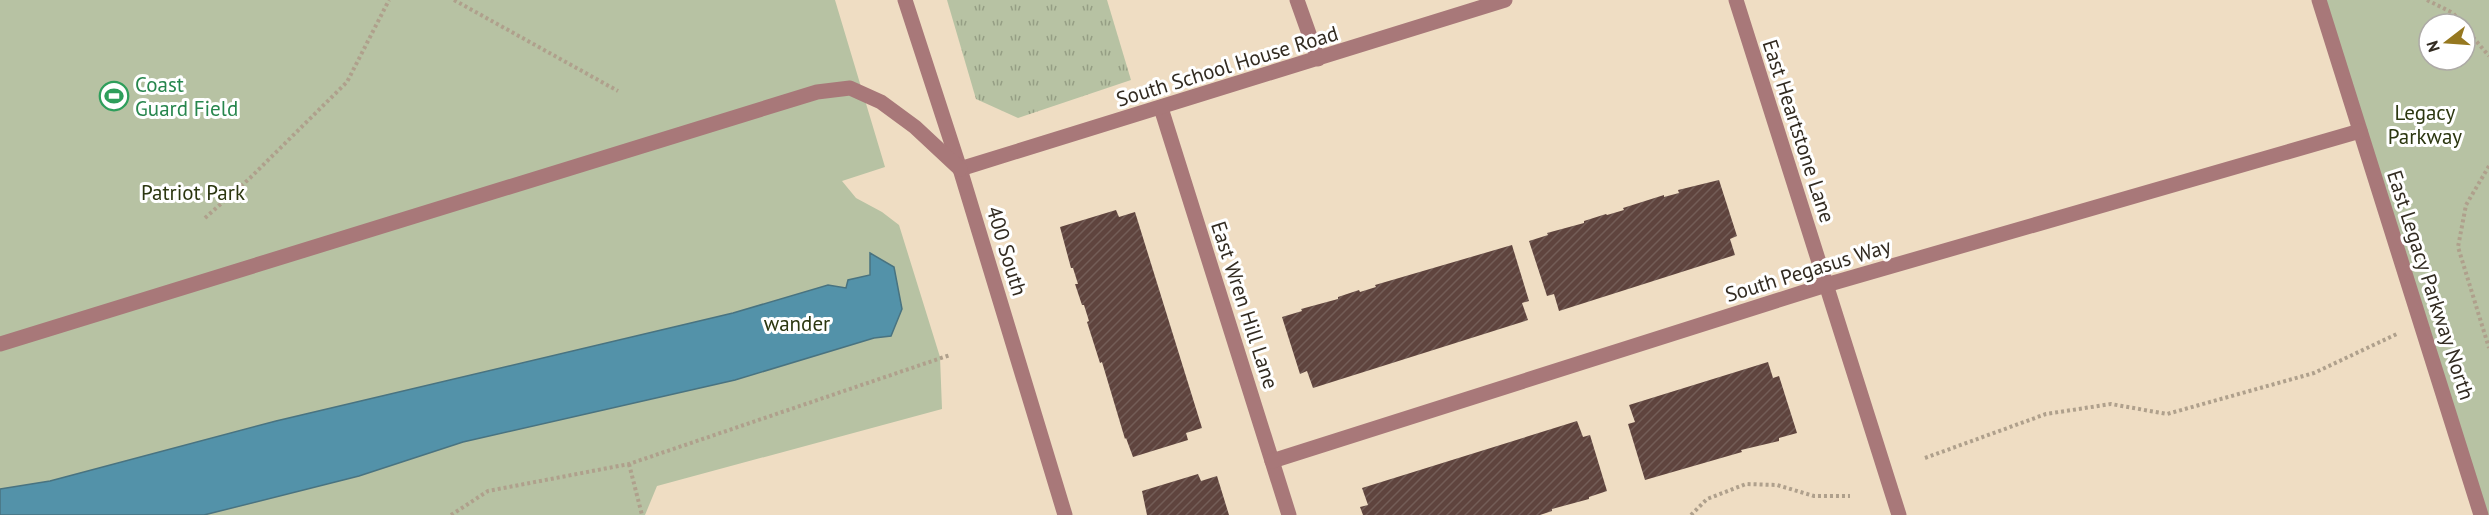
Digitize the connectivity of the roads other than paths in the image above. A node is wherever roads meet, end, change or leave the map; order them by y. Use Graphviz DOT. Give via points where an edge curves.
graph roads {
  1 [pos="905,0"];
  2 [pos="1297,0"];
  3 [pos="1505,0"];
  4 [pos="1736,0"];
  5 [pos="2319,0"];
  6 [pos="1318,59"];
  7 [pos="1161,108"];
  8 [pos="2360,131"];
  9 [pos="960,170"];
  10 [pos="1826,285"];
  11 [pos="0,344"];
  12 [pos="1272,461"];
  13 [pos="1065,515"];
  14 [pos="1289,515"];
  15 [pos="1899,515"];
  16 [pos="2481,515"];
  1 -- 9 [label="street, 400 South"];
  2 -- 6 [label="street"];
  3 -- 6 [label="street, South School House Road"];
  4 -- 10 [label="street, East Heartstone Lane"];
  5 -- 8 [label="street, East Legacy Parkway North"];
  6 -- 7 [label="street, South School House Road"];
  7 -- 9 [label="street, South School House Road"];
  7 -- 12 [label="street, East Wren Hill Lane"];
  8 -- 10 [label="street, South Pegasus Way"];
  8 -- 16 [label="street, East Legacy Parkway North"];
  9 -- 11 [label="street" via="889,108 850,88 817,92"];
  9 -- 13 [label="street, 400 South"];
  10 -- 12 [label="street, South Pegasus Way"];
  10 -- 15 [label="street, East Heartstone Lane"];
  12 -- 14 [label="street, East Wren Hill Lane"];
}
